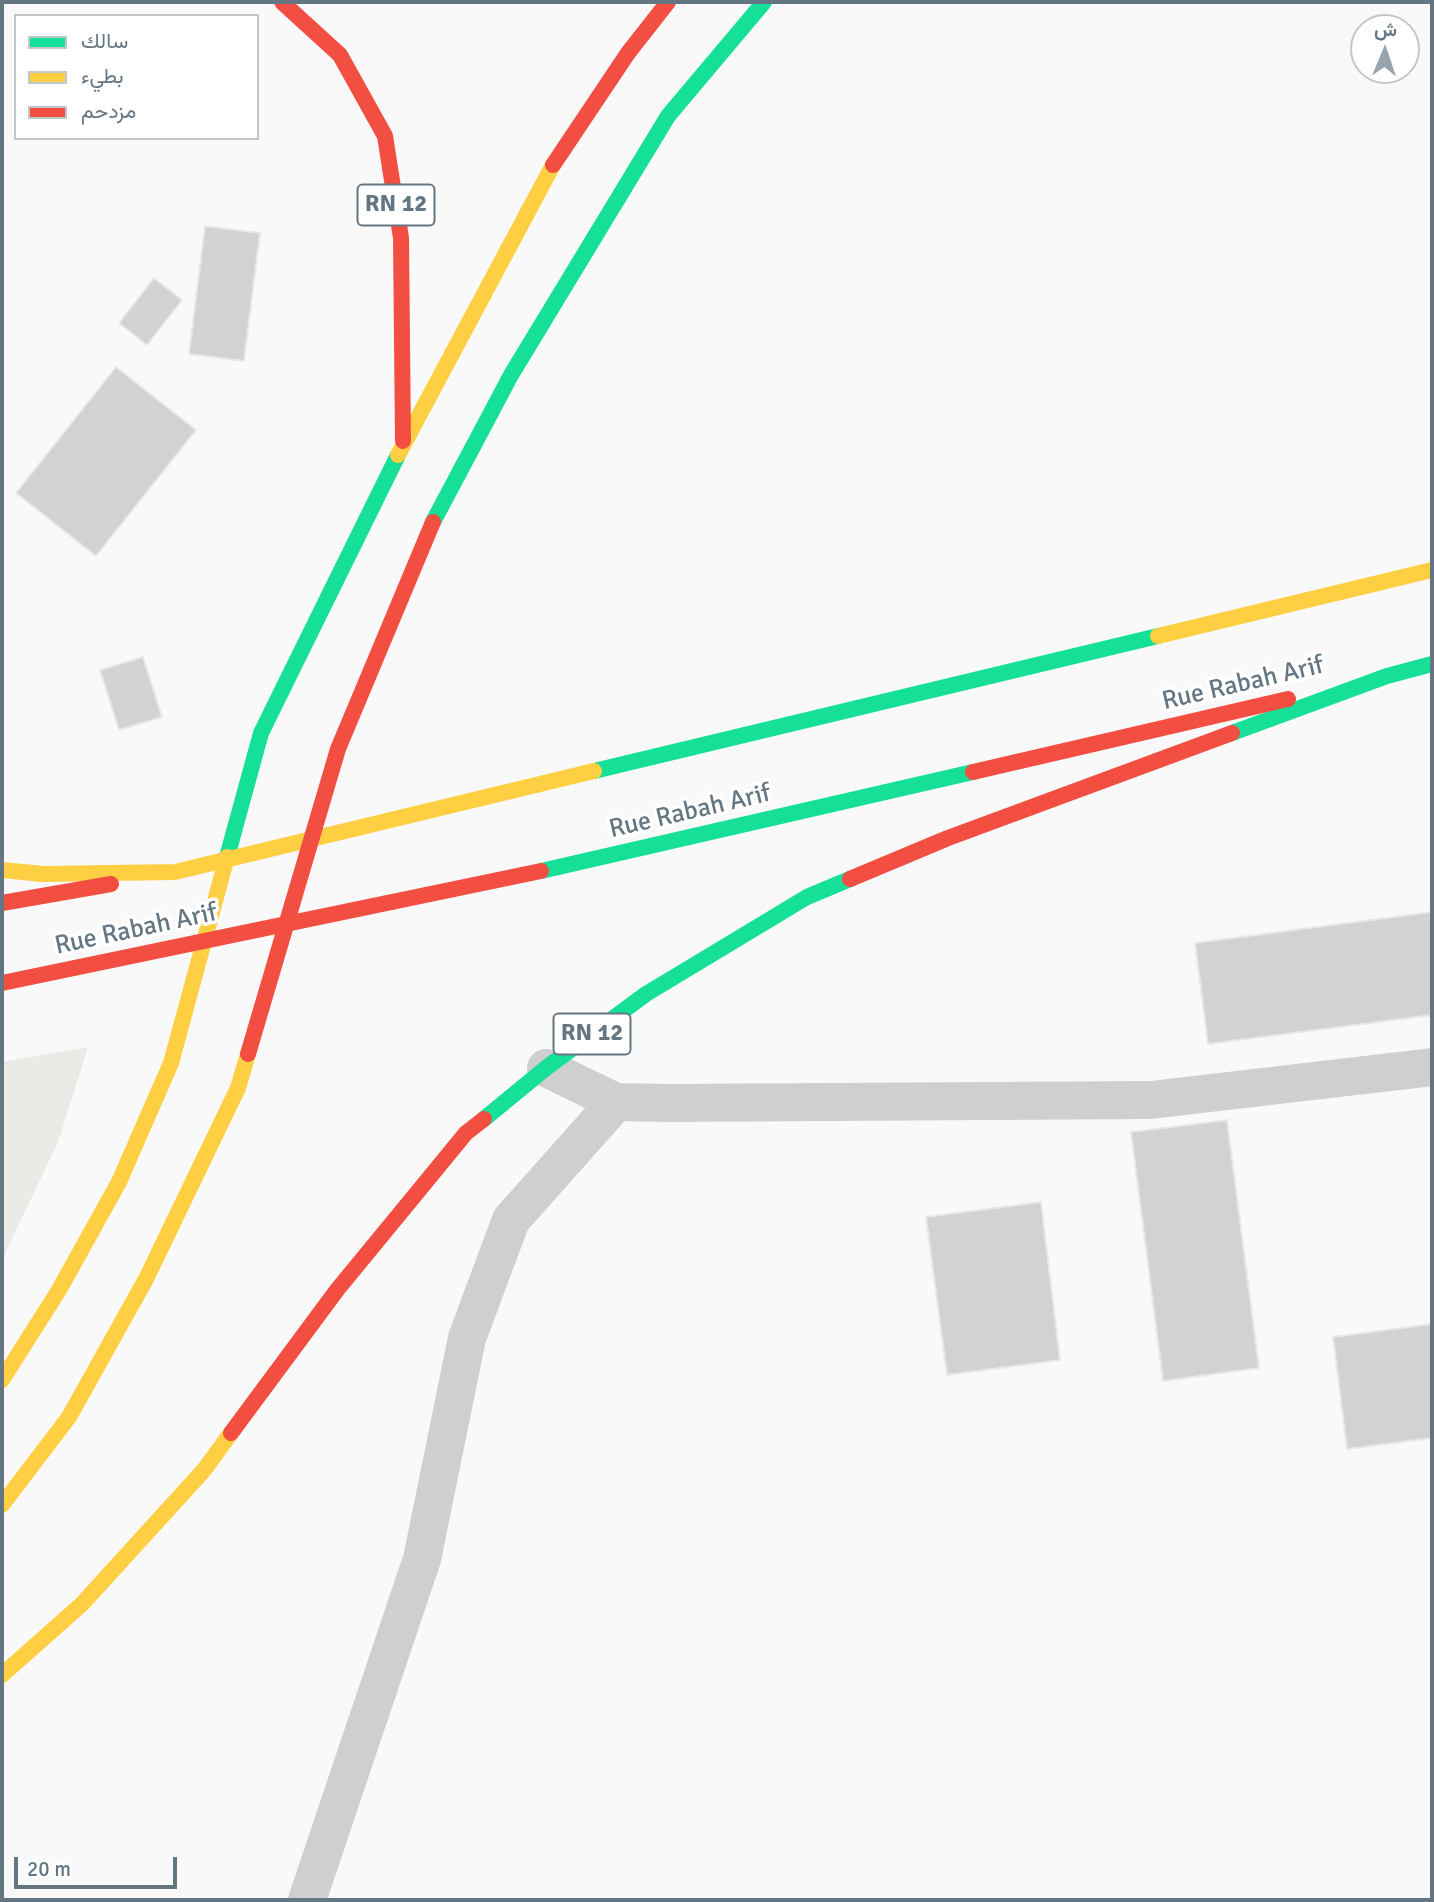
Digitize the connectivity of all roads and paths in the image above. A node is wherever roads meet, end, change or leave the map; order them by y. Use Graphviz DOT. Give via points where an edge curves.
graph roads {
  1 [pos="282,2"];
  2 [pos="668,2"];
  3 [pos="764,2"];
  4 [pos="403,446"];
  5 [pos="1432,570"];
  6 [pos="1432,664"];
  7 [pos="1387,676"];
  8 [pos="2,870"];
  9 [pos="175,872"];
  10 [pos="2,904"];
  11 [pos="2,983"];
  12 [pos="1432,1067"];
  13 [pos="545,1068"];
  14 [pos="616,1102"];
  15 [pos="2,1380"];
  16 [pos="2,1505"];
  17 [pos="2,1675"];
  18 [pos="307,1900"];
  1 -- 4 [label="main road, RN 12" via="341,55 385,136 401,239"];
  2 -- 4 [label="main road" via="555,161"];
  3 -- 16 [label="main road" via="668,116 511,376 426,535 338,749 238,1088 146,1279 69,1417"];
  4 -- 15 [label="main road" via="261,733 171,1063 119,1182"];
  5 -- 9 [label="main road"];
  6 -- 7 [label="main road, RN 12"];
  7 -- 11 [label="main road, Rue Rabah Arif" via="601,858"];
  7 -- 13 [label="main road, RN 12" via="948,838 807,897 646,994"];
  8 -- 9 [label="main road" via="43,874"];
  9 -- 10 [label="main road, Rue Rabah Arif"];
  12 -- 14 [label="street" via="1151,1100"];
  13 -- 14 [label="street"];
  13 -- 17 [label="main road, RN 12" via="467,1133 337,1290 204,1470 82,1604"];
  14 -- 18 [label="street" via="511,1220 467,1338 422,1559"];
}
